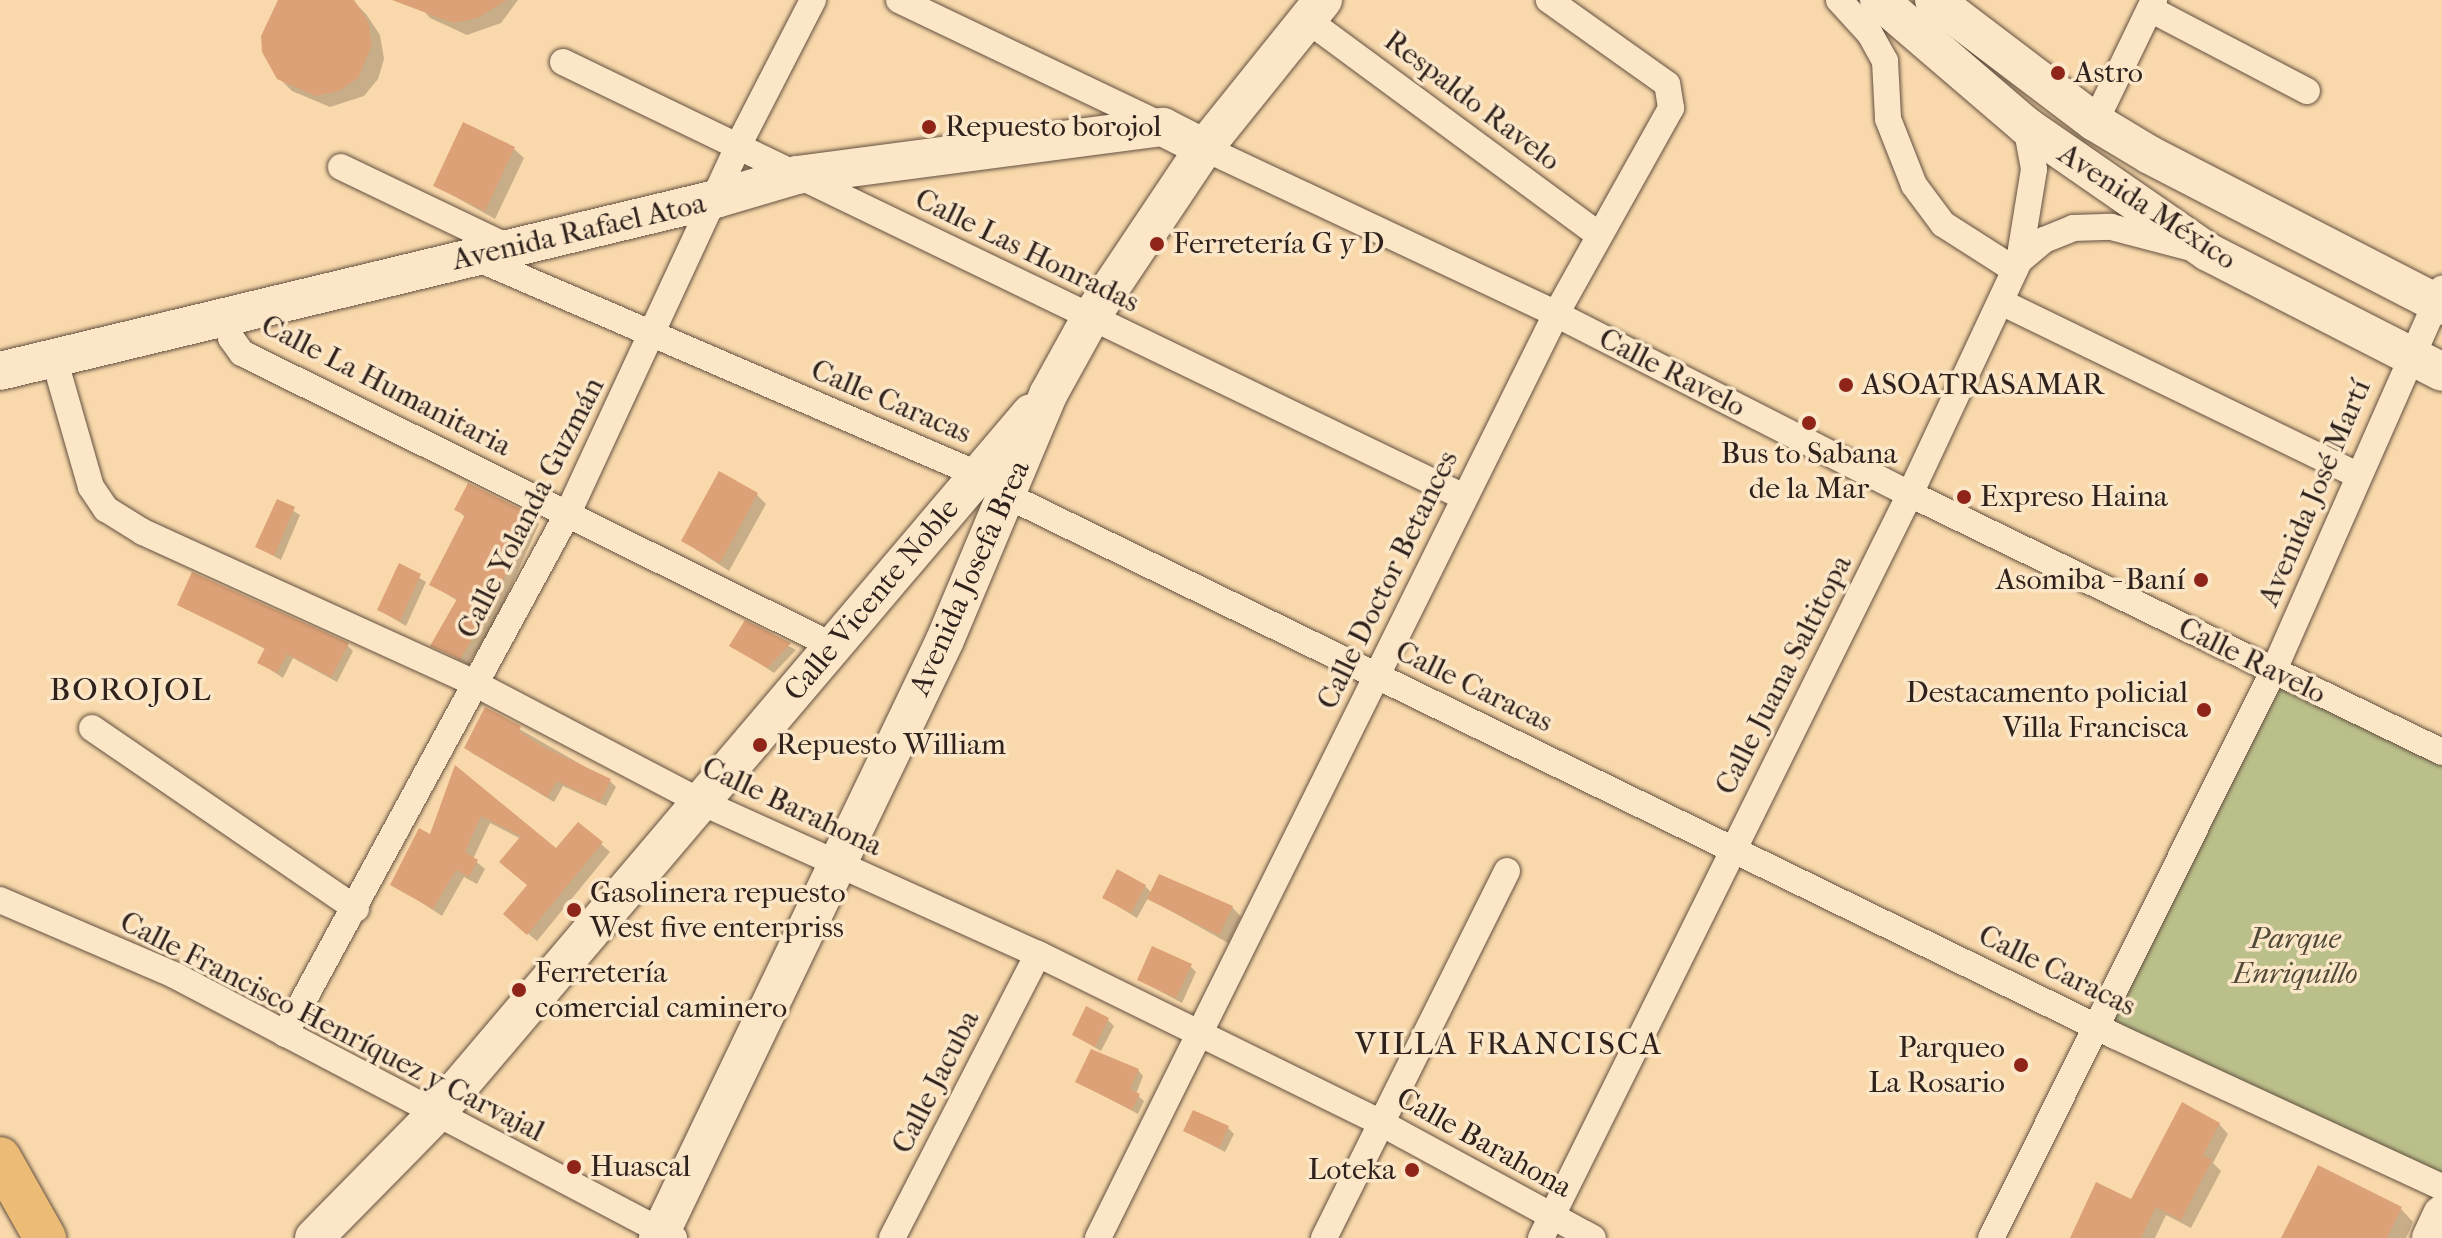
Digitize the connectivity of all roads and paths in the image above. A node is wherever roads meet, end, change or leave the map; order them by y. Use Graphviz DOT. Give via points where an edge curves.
graph roads {
  1 [pos="813,0"];
  2 [pos="899,0"];
  3 [pos="1549,0"];
  4 [pos="1839,0"];
  5 [pos="1879,0"];
  6 [pos="1934,0"];
  7 [pos="2152,4"];
  8 [pos="1314,9"];
  9 [pos="563,62"];
  10 [pos="2307,91"];
  11 [pos="2095,122"];
  12 [pos="2026,126"];
  13 [pos="1163,127"];
  14 [pos="738,146"];
  15 [pos="1204,148"];
  16 [pos="341,167"];
  17 [pos="797,175"];
  18 [pos="716,199"];
  19 [pos="1599,235"];
  20 [pos="510,248"];
  21 [pos="2208,252"];
  22 [pos="474,257"];
  23 [pos="2017,265"];
  24 [pos="2440,299"];
  25 [pos="2001,302"];
  26 [pos="1556,314"];
  27 [pos="227,317"];
  28 [pos="1091,317"];
  29 [pos="654,335"];
  30 [pos="2408,356"];
  31 [pos="54,358"];
  32 [pos="0,371"];
  33 [pos="2442,372"];
  34 [pos="1049,393"];
  35 [pos="977,474"];
  36 [pos="2357,475"];
  37 [pos="1910,494"];
  38 [pos="1008,496"];
  39 [pos="1464,497"];
  40 [pos="568,513"];
  41 [pos="835,647"];
  42 [pos="2273,672"];
  43 [pos="1377,676"];
  44 [pos="476,684"];
  45 [pos="92,728"];
  46 [pos="2442,752"];
  47 [pos="701,802"];
  48 [pos="1733,848"];
  49 [pos="838,864"];
  50 [pos="1507,871"];
  51 [pos="0,900"];
  52 [pos="356,909"];
  53 [pos="1038,954"];
  54 [pos="2097,1026"];
  55 [pos="285,1034"];
  56 [pos="1199,1034"];
  57 [pos="434,1116"];
  58 [pos="1381,1123"];
  59 [pos="0,1158"];
  60 [pos="2442,1187"];
  61 [pos="2442,1214"];
  62 [pos="1546,1228"];
  63 [pos="664,1236"];
  64 [pos="45,1238"];
  65 [pos="314,1238"];
  66 [pos="892,1238"];
  67 [pos="1098,1238"];
  68 [pos="1324,1238"];
  69 [pos="1593,1238"];
  70 [pos="1991,1238"];
  71 [pos="2431,1238"];
  1 -- 14 [label="street, Calle Yolanda Guzmán"];
  2 -- 13 [label="street, Calle Ravelo"];
  3 -- 19 [label="street, Calle Doctor Betances" via="1667,84 1672,96 1671,108"];
  4 -- 23 [label="street" via="1870,34 1885,61 1888,119 1914,185 1943,224"];
  5 -- 12 [label="main road, Avenida México"];
  6 -- 11 [label="main road, Avenida México"];
  7 -- 10 [label="street"];
  7 -- 11 [label="street"];
  8 -- 15 [label="main road"];
  8 -- 19 [label="street, Respaldo Ravelo"];
  9 -- 14 [label="street, Calle Las Honradas"];
  11 -- 24 [label="main road, Avenida México"];
  12 -- 21 [label="main road, Avenida México"];
  12 -- 23 [label="street, Calle Juana Saltitopa" via="2034,169"];
  13 -- 15 [label="main road, Calle Ravelo"];
  13 -- 17 [label="main road, Avenida Rafael Atoa"];
  14 -- 17 [label="street, Calle Las Honradas"];
  14 -- 18 [label="street, Calle Yolanda Guzmán"];
  15 -- 26 [label="street, Calle Ravelo"];
  15 -- 28 [label="main road"];
  16 -- 20 [label="street"];
  17 -- 18 [label="main road, Avenida Rafael Atoa"];
  17 -- 28 [label="street, Calle Las Honradas"];
  18 -- 20 [label="main road, Avenida Rafael Atoa"];
  18 -- 29 [label="street, Calle Yolanda Guzmán"];
  19 -- 26 [label="street, Calle Doctor Betances"];
  20 -- 22 [label="main road, Avenida Rafael Atoa"];
  21 -- 23 [label="street" via="2111,227 2073,228 2044,240"];
  21 -- 30 [label="main road, Avenida México"];
  22 -- 27 [label="main road, Avenida Rafael Atoa"];
  22 -- 29 [label="street, Calle Caracas"];
  23 -- 25 [label="street, Calle Juana Saltitopa"];
  24 -- 30 [label="street, Avenida José Martí"];
  25 -- 36 [label="street"];
  25 -- 37 [label="street, Calle Juana Saltitopa"];
  26 -- 37 [label="street, Calle Ravelo"];
  26 -- 39 [label="street, Calle Doctor Betances"];
  27 -- 31 [label="main road, Avenida Rafael Atoa"];
  27 -- 40 [label="street, Calle La Humanitaria" via="231,338 242,353"];
  28 -- 34 [label="main road"];
  28 -- 39 [label="street, Calle Las Honradas"];
  29 -- 35 [label="street, Calle Caracas"];
  29 -- 40 [label="street, Calle Yolanda Guzmán"];
  30 -- 33 [label="main road, Avenida México"];
  30 -- 36 [label="street, Avenida José Martí"];
  31 -- 32 [label="main road, Avenida Rafael Atoa"];
  31 -- 44 [label="street, Calle Barahona" via="91,487 106,509 143,532"];
  34 -- 35 [label="main road, Calle Vicente Noble"];
  34 -- 38 [label="main road, Avenida Josefa Brea"];
  35 -- 38 [label="street, Calle Caracas"];
  35 -- 41 [label="main road, Calle Vicente Noble"];
  36 -- 42 [label="street, Avenida José Martí"];
  37 -- 42 [label="street, Calle Ravelo"];
  37 -- 48 [label="street, Calle Juana Saltitopa"];
  38 -- 43 [label="street, Calle Caracas"];
  38 -- 49 [label="main road, Avenida Josefa Brea"];
  39 -- 43 [label="street, Calle Doctor Betances"];
  40 -- 41 [label="street, Calle La Humanitaria"];
  40 -- 44 [label="street, Calle Yolanda Guzmán"];
  41 -- 47 [label="main road, Calle Vicente Noble"];
  42 -- 46 [label="street, Calle Ravelo"];
  42 -- 54 [label="street, Avenida José Martí"];
  43 -- 48 [label="street, Calle Caracas"];
  43 -- 56 [label="street, Calle Doctor Betances"];
  44 -- 47 [label="street, Calle Barahona"];
  44 -- 52 [label="street, Calle Yolanda Guzmán"];
  45 -- 52 [label="street"];
  47 -- 49 [label="street, Calle Barahona"];
  47 -- 57 [label="main road, Calle Vicente Noble"];
  48 -- 54 [label="street, Calle Caracas"];
  48 -- 62 [label="street, Calle Juana Saltitopa"];
  49 -- 53 [label="street, Calle Barahona"];
  49 -- 63 [label="main road, Avenida Josefa Brea"];
  50 -- 58 [label="street"];
  51 -- 55 [label="street, Calle Francisco Henríquez y Carvajal" via="174,975"];
  52 -- 55 [label="street, Calle Yolanda Guzmán"];
  53 -- 56 [label="street, Calle Barahona"];
  53 -- 66 [label="street, Calle Jacuba"];
  54 -- 60 [label="street, Calle Caracas"];
  54 -- 70 [label="street, Avenida José Martí"];
  55 -- 57 [label="street, Calle Francisco Henríquez y Carvajal"];
  56 -- 58 [label="street, Calle Barahona"];
  56 -- 67 [label="street, Calle Doctor Betances"];
  57 -- 63 [label="street, Calle Francisco Henríquez y Carvajal"];
  57 -- 65 [label="main road, Calle Vicente Noble"];
  58 -- 62 [label="street, Calle Barahona"];
  58 -- 68 [label="street"];
  59 -- 64 [label="main road"];
  61 -- 71 [label="main road"];
  62 -- 69 [label="street, Calle Barahona"];
}
